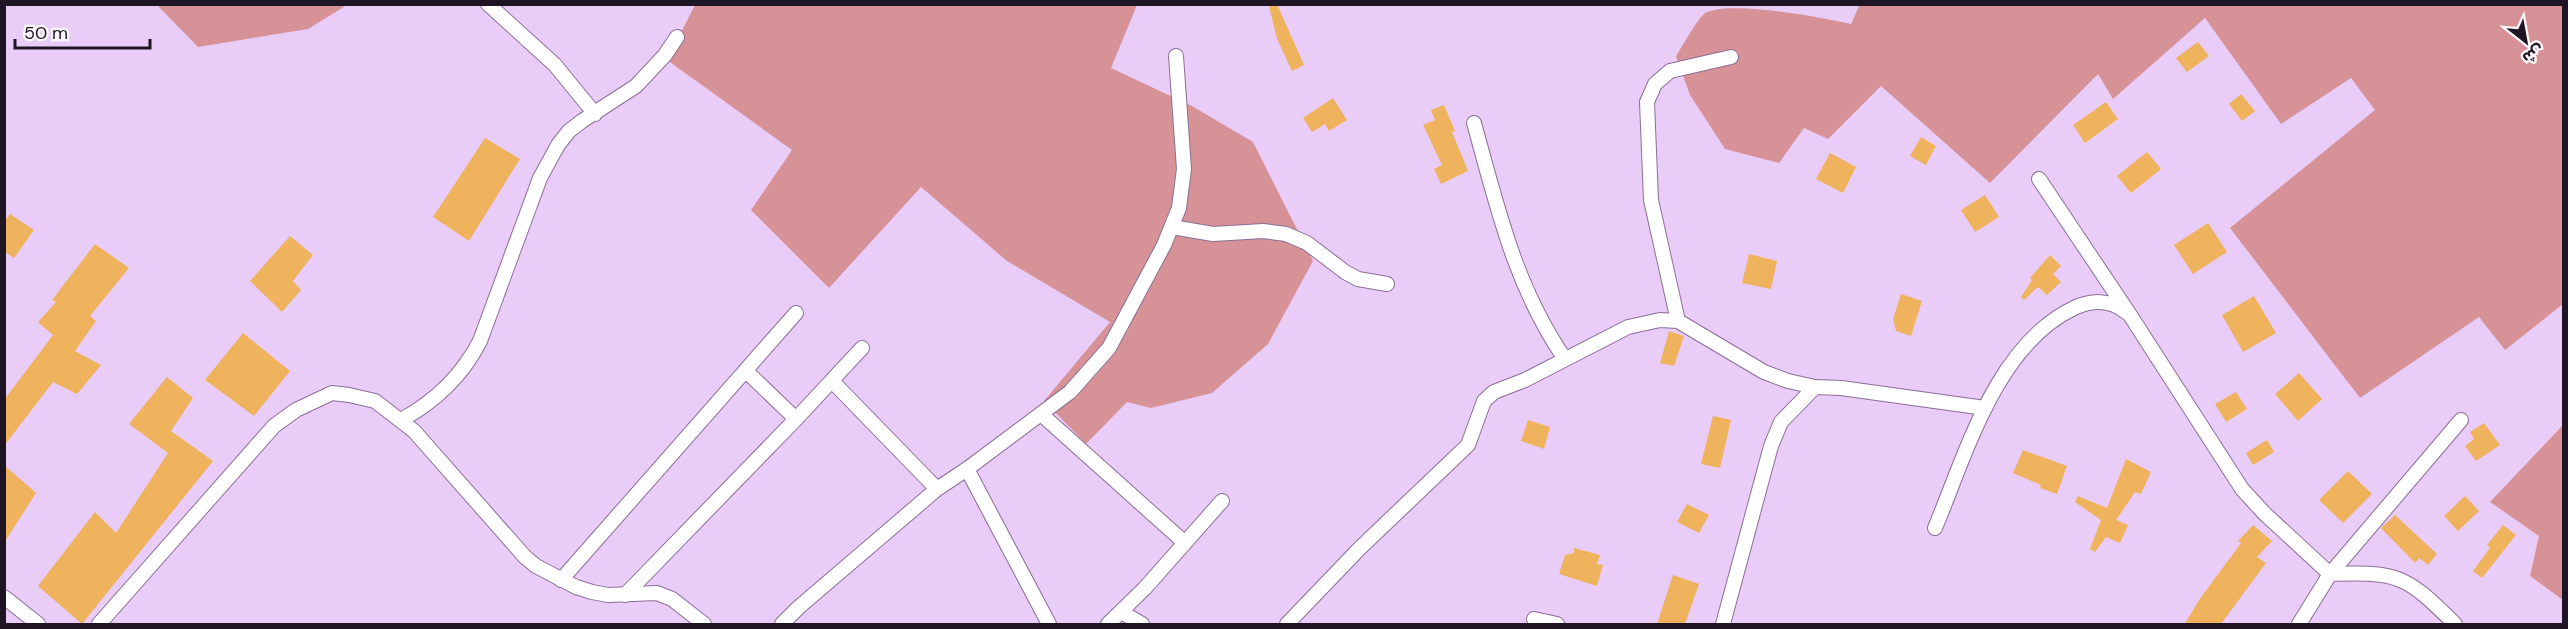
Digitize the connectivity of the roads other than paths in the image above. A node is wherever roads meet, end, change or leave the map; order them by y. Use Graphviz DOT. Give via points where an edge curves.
graph roads {
  1 [pos="488,4"];
  2 [pos="677,37"];
  3 [pos="1176,56"];
  4 [pos="1731,57"];
  5 [pos="595,114"];
  6 [pos="1474,123"];
  7 [pos="2039,179"];
  8 [pos="1172,227"];
  9 [pos="1387,284"];
  10 [pos="796,313"];
  11 [pos="2130,315"];
  12 [pos="1678,321"];
  13 [pos="862,348"];
  14 [pos="1564,359"];
  15 [pos="746,371"];
  16 [pos="832,381"];
  17 [pos="1815,387"];
  18 [pos="1985,408"];
  19 [pos="1041,414"];
  20 [pos="796,419"];
  21 [pos="401,420"];
  22 [pos="2461,420"];
  23 [pos="967,469"];
  24 [pos="937,489"];
  25 [pos="1222,501"];
  26 [pos="1935,528"];
  27 [pos="1185,543"];
  28 [pos="2330,574"];
  29 [pos="561,580"];
  30 [pos="625,595"];
  31 [pos="4,597"];
  32 [pos="1121,612"];
  33 [pos="1534,619"];
  34 [pos="38,624"];
  35 [pos="99,624"];
  36 [pos="704,624"];
  37 [pos="782,624"];
  38 [pos="1049,624"];
  39 [pos="1108,624"];
  40 [pos="1142,624"];
  41 [pos="1287,624"];
  42 [pos="1557,624"];
  43 [pos="1723,624"];
  44 [pos="2299,624"];
  45 [pos="2455,624"];
  1 -- 5 [label="street" via="555,65"];
  2 -- 5 [label="street" via="636,86"];
  3 -- 8 [label="street" via="1184,169"];
  4 -- 12 [label="street" via="1670,71 1655,84 1647,102 1652,200"];
  5 -- 21 [label="street" via="569,131 548,161 473,354 444,391"];
  6 -- 14 [label="street" via="1522,283"];
  7 -- 11 [label="street"];
  8 -- 9 [label="street" via="1213,234 1286,234 1307,243 1345,273"];
  8 -- 19 [label="street" via="1109,348 1084,379"];
  10 -- 15 [label="street"];
  11 -- 18 [label="street" via="2113,305 2093,302 2060,315 2019,350"];
  11 -- 28 [label="street" via="2242,489"];
  12 -- 14 [label="street" via="1660,320 1628,327"];
  12 -- 17 [label="street" via="1764,372"];
  13 -- 16 [label="street"];
  14 -- 41 [label="street" via="1484,400 1468,445"];
  15 -- 20 [label="street"];
  15 -- 29 [label="street"];
  16 -- 20 [label="street"];
  16 -- 24 [label="street"];
  17 -- 18 [label="street"];
  17 -- 43 [label="street" via="1781,422 1771,446"];
  18 -- 26 [label="street"];
  19 -- 23 [label="street"];
  19 -- 27 [label="street"];
  20 -- 30 [label="street"];
  21 -- 29 [label="street" via="525,557"];
  21 -- 35 [label="street" via="375,401 332,393 296,410 274,426"];
  22 -- 28 [label="street"];
  23 -- 24 [label="street"];
  23 -- 38 [label="street"];
  24 -- 37 [label="street"];
  25 -- 27 [label="street"];
  27 -- 32 [label="street"];
  28 -- 44 [label="street"];
  28 -- 45 [label="street" via="2397,577 2414,586"];
  29 -- 30 [label="street" via="592,592"];
  30 -- 36 [label="street" via="657,593 672,599"];
  31 -- 34 [label="street"];
  32 -- 39 [label="street"];
  32 -- 40 [label="street"];
  33 -- 42 [label="street"];
}
